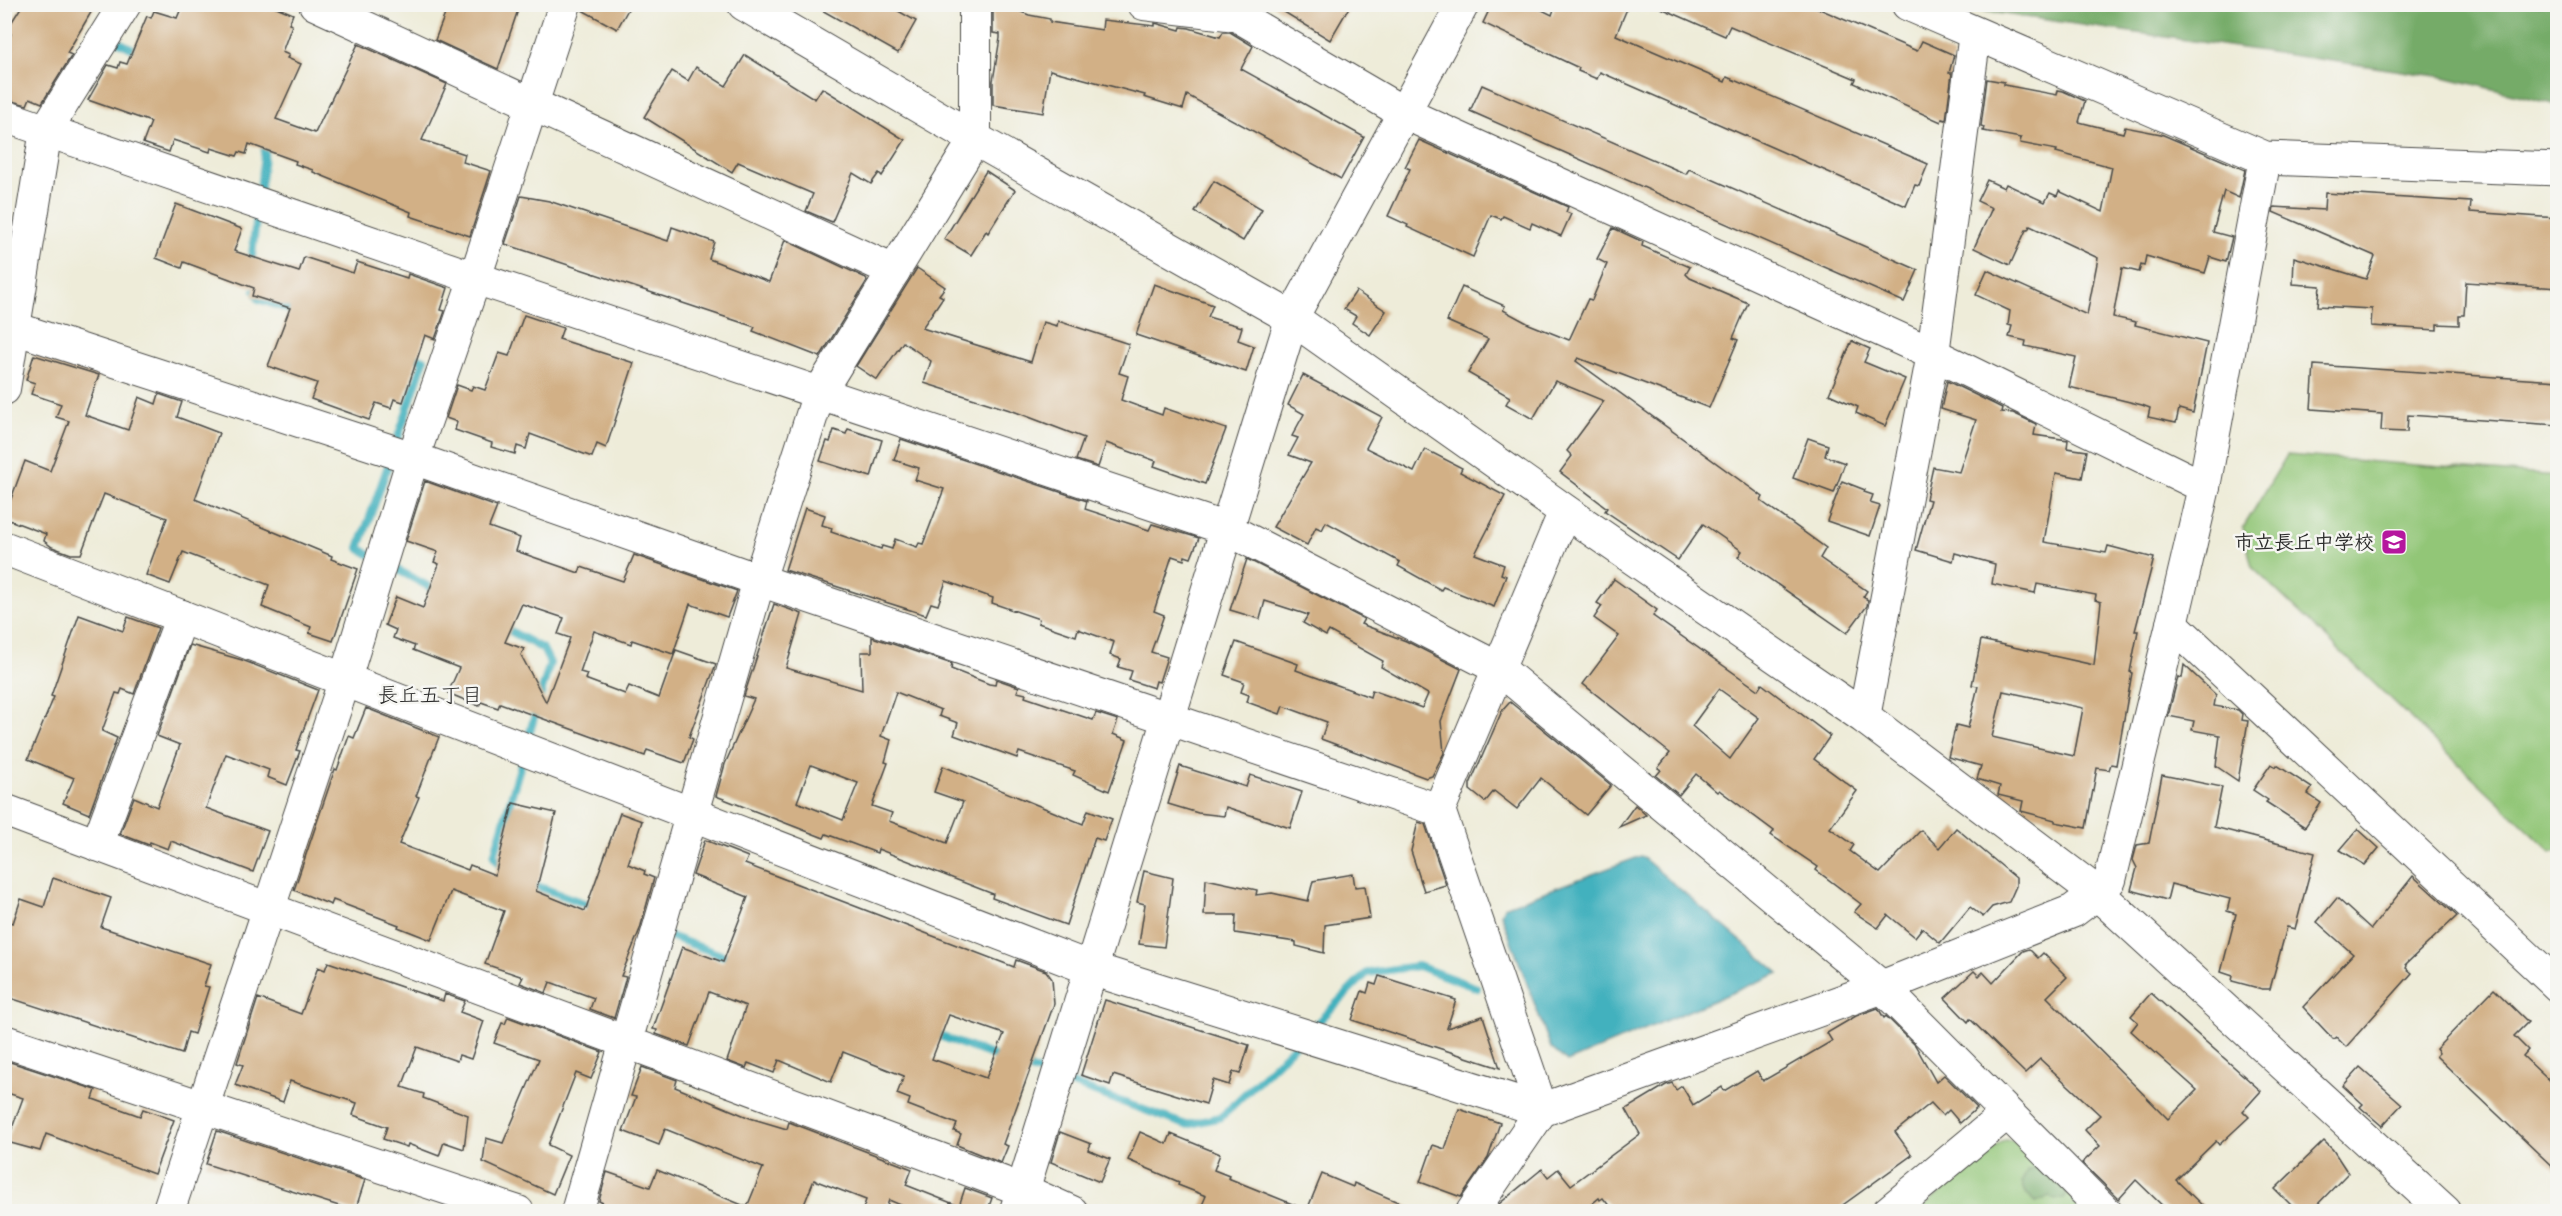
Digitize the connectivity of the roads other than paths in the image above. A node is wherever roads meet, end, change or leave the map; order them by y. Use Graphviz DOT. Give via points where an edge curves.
graph roads {
  1 [pos="125,4"];
  2 [pos="315,4"];
  3 [pos="565,4"];
  4 [pos="744,4"];
  5 [pos="975,4"];
  6 [pos="1144,4"];
  7 [pos="1463,4"];
  8 [pos="1908,4"];
  9 [pos="1236,10"];
  10 [pos="1975,33"];
  11 [pos="533,104"];
  12 [pos="1404,113"];
  13 [pos="4,116"];
  14 [pos="46,130"];
  15 [pos="975,139"];
  16 [pos="2265,158"];
  17 [pos="2558,169"];
  18 [pos="894,271"];
  19 [pos="475,278"];
  20 [pos="1292,318"];
  21 [pos="14,328"];
  22 [pos="1933,354"];
  23 [pos="4,389"];
  24 [pos="819,393"];
  25 [pos="413,459"];
  26 [pos="2204,487"];
  27 [pos="1564,511"];
  28 [pos="1227,529"];
  29 [pos="4,548"];
  30 [pos="759,580"];
  31 [pos="182,616"];
  32 [pos="2172,624"];
  33 [pos="1498,668"];
  34 [pos="345,679"];
  35 [pos="1864,717"];
  36 [pos="1169,719"];
  37 [pos="4,810"];
  38 [pos="1438,810"];
  39 [pos="692,814"];
  40 [pos="97,844"];
  41 [pos="2097,893"];
  42 [pos="268,909"];
  43 [pos="1092,969"];
  44 [pos="2558,986"];
  45 [pos="1882,987"];
  46 [pos="4,1041"];
  47 [pos="625,1043"];
  48 [pos="203,1106"];
  49 [pos="1542,1110"];
  50 [pos="2006,1114"];
  51 [pos="1019,1201"];
  52 [pos="2432,1207"];
  53 [pos="168,1212"];
  54 [pos="518,1212"];
  55 [pos="576,1212"];
  56 [pos="1072,1212"];
  57 [pos="1472,1212"];
  58 [pos="1888,1212"];
  59 [pos="2106,1212"];
  1 -- 14 [label="street"];
  2 -- 11 [label="street"];
  3 -- 11 [label="street"];
  4 -- 15 [label="street"];
  5 -- 15 [label="street"];
  6 -- 9 [label="street"];
  7 -- 12 [label="street"];
  8 -- 10 [label="street"];
  9 -- 12 [label="street"];
  10 -- 16 [label="street"];
  10 -- 22 [label="street"];
  11 -- 18 [label="street"];
  11 -- 19 [label="street"];
  12 -- 20 [label="street"];
  12 -- 22 [label="street"];
  13 -- 14 [label="street"];
  14 -- 19 [label="street"];
  14 -- 21 [label="street"];
  15 -- 18 [label="street"];
  15 -- 20 [label="street"];
  16 -- 17 [label="street"];
  16 -- 26 [label="street"];
  18 -- 24 [label="street"];
  19 -- 24 [label="street"];
  19 -- 25 [label="street"];
  20 -- 27 [label="street"];
  20 -- 28 [label="street"];
  21 -- 23 [label="street"];
  21 -- 25 [label="street"];
  22 -- 26 [label="street"];
  22 -- 35 [label="street"];
  24 -- 28 [label="street"];
  24 -- 30 [label="street"];
  25 -- 30 [label="street"];
  25 -- 34 [label="street"];
  26 -- 32 [label="street"];
  27 -- 33 [label="street"];
  27 -- 35 [label="street"];
  28 -- 33 [label="street"];
  28 -- 36 [label="street"];
  29 -- 31 [label="street"];
  30 -- 36 [label="street"];
  30 -- 39 [label="street"];
  31 -- 34 [label="street"];
  31 -- 40 [label="street"];
  32 -- 41 [label="street" via="2110,880"];
  32 -- 44 [label="street"];
  33 -- 38 [label="street"];
  33 -- 45 [label="street"];
  34 -- 39 [label="street"];
  34 -- 42 [label="street"];
  35 -- 41 [label="street"];
  36 -- 38 [label="street"];
  36 -- 43 [label="street"];
  37 -- 40 [label="street"];
  38 -- 49 [label="street"];
  39 -- 43 [label="street"];
  39 -- 47 [label="street"];
  40 -- 42 [label="street"];
  41 -- 45 [label="street" via="2073,911"];
  41 -- 52 [label="street"];
  42 -- 47 [label="street"];
  42 -- 48 [label="street"];
  43 -- 49 [label="street"];
  43 -- 51 [label="street"];
  45 -- 49 [label="street"];
  45 -- 50 [label="street"];
  46 -- 48 [label="street"];
  47 -- 51 [label="street"];
  47 -- 55 [label="street"];
  48 -- 53 [label="street"];
  48 -- 54 [label="street"];
  49 -- 57 [label="street"];
  50 -- 58 [label="street"];
  50 -- 59 [label="street"];
  51 -- 56 [label="street"];
}
